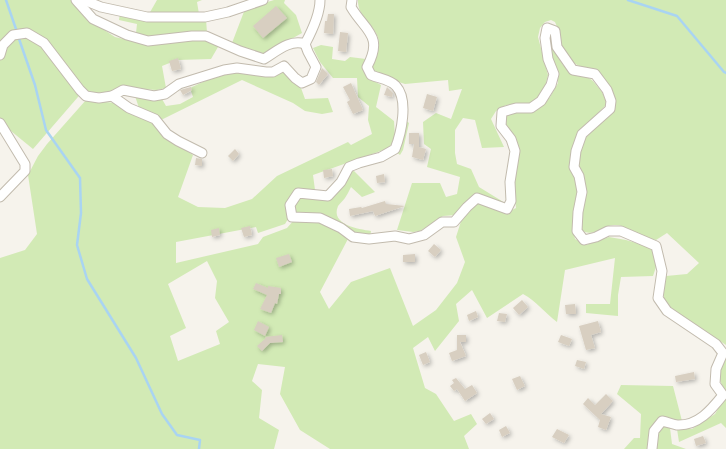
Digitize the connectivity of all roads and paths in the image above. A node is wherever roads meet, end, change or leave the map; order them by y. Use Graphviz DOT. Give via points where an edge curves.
graph roads {
  1 [pos="76,0"];
  2 [pos="84,0"];
  3 [pos="263,0"];
  4 [pos="320,0"];
  5 [pos="352,0"];
  6 [pos="305,44"];
  7 [pos="0,56"];
  8 [pos="112,96"];
  9 [pos="0,123"];
  10 [pos="202,154"];
  11 [pos="0,197"];
  12 [pos="652,449"];
  1 -- 6 [label="street" via="93,19 126,35 148,40 206,36 264,59 286,45 298,41"];
  2 -- 3 [label="street" via="101,7 146,17 205,17"];
  4 -- 6 [label="street"];
  5 -- 12 [label="street" via="351,7 357,18 369,30 373,40 373,56 368,67 371,75 396,85 402,96 403,113 399,138 395,149 381,157 349,167 328,196 298,193 290,205 292,217 320,218 353,237 369,239 395,236 409,239 424,235 442,222 454,222 477,198 507,209 511,201 510,182 515,151 502,126 502,112 516,108 531,108 541,102 554,74 548,59 545,38 547,28 555,31 557,47 573,70 595,74 607,90 611,101 610,109 582,134 576,151 574,167 579,176 582,192 576,231 584,240 608,231 620,231 656,246 662,271 658,298 667,311 716,344 723,353 716,368 715,384 723,395 710,412 693,423 677,425 662,421 654,431"];
  6 -- 8 [label="street" via="316,67 311,79 302,83 284,66 273,72 237,68 180,84 165,94 154,96 123,90"];
  7 -- 8 [label="street" via="3,45 13,35 27,33 44,43 86,96"];
  8 -- 10 [label="street" via="129,108 155,120 167,134"];
  9 -- 11 [label="street" via="25,164 25,170"];
}
